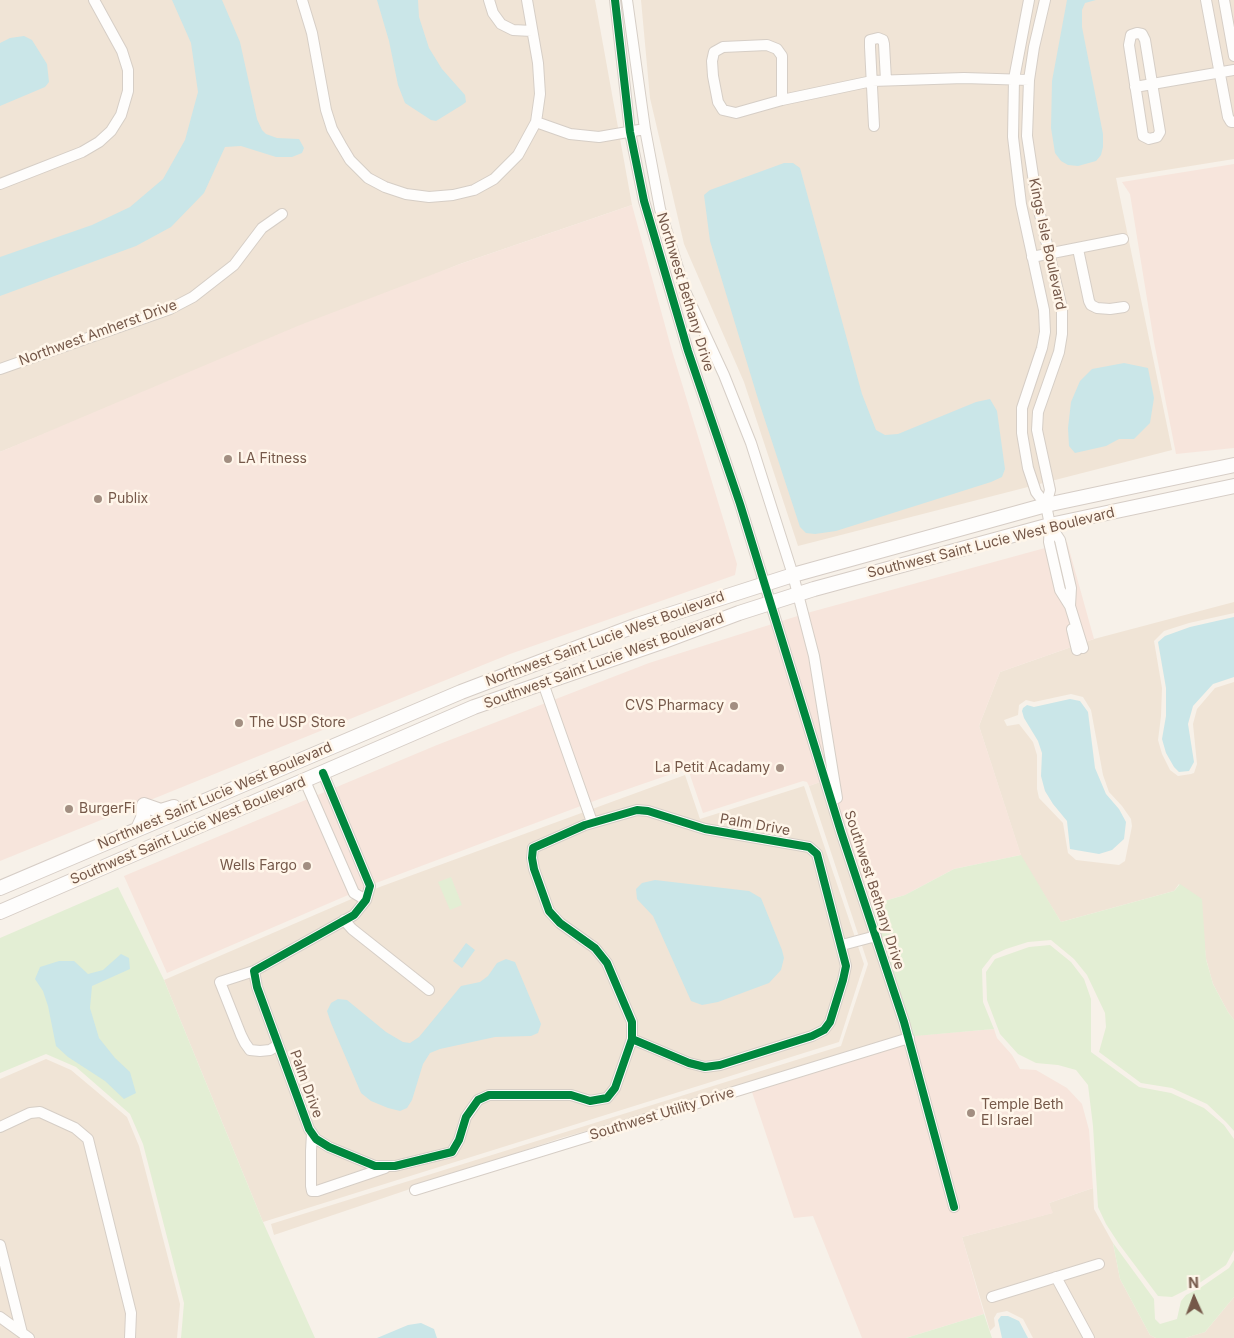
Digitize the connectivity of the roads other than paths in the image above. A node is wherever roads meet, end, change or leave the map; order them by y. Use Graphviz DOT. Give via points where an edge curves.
graph roads {
  1 [pos="94,0"];
  2 [pos="302,0"];
  3 [pos="489,0"];
  4 [pos="527,0"];
  5 [pos="615,0"];
  6 [pos="627,0"];
  7 [pos="1029,0"];
  8 [pos="1045,0"];
  9 [pos="1206,0"];
  10 [pos="1224,0"];
  11 [pos="532,31"];
  12 [pos="1234,56"];
  13 [pos="1234,70"];
  14 [pos="1219,72"];
  15 [pos="1014,79"];
  16 [pos="886,80"];
  17 [pos="1029,80"];
  18 [pos="872,81"];
  19 [pos="1152,85"];
  20 [pos="1135,87"];
  21 [pos="782,100"];
  22 [pos="536,122"];
  23 [pos="1234,122"];
  24 [pos="874,126"];
  25 [pos="645,129"];
  26 [pos="630,132"];
  27 [pos="0,184"];
  28 [pos="282,214"];
  29 [pos="1123,239"];
  30 [pos="1078,249"];
  31 [pos="1049,254"];
  32 [pos="1032,257"];
  33 [pos="1124,307"];
  34 [pos="0,369"];
  35 [pos="1234,465"];
  36 [pos="1234,486"];
  37 [pos="1046,505"];
  38 [pos="1050,526"];
  39 [pos="793,575"];
  40 [pos="764,584"];
  41 [pos="798,594"];
  42 [pos="771,603"];
  43 [pos="598,640"];
  44 [pos="1080,649"];
  45 [pos="542,661"];
  46 [pos="543,683"];
  47 [pos="436,724"];
  48 [pos="364,733"];
  49 [pos="307,757"];
  50 [pos="322,773"];
  51 [pos="305,781"];
  52 [pos="239,786"];
  53 [pos="338,810"];
  54 [pos="321,817"];
  55 [pos="592,822"];
  56 [pos="200,826"];
  57 [pos="138,829"];
  58 [pos="847,848"];
  59 [pos="360,862"];
  60 [pos="344,868"];
  61 [pos="0,888"];
  62 [pos="366,900"];
  63 [pos="0,912"];
  64 [pos="344,920"];
  65 [pos="876,936"];
  66 [pos="842,945"];
  67 [pos="254,971"];
  68 [pos="429,990"];
  69 [pos="909,1038"];
  70 [pos="632,1039"];
  71 [pos="278,1046"];
  72 [pos="0,1126"];
  73 [pos="312,1134"];
  74 [pos="390,1166"];
  75 [pos="415,1190"];
  76 [pos="954,1207"];
  77 [pos="0,1245"];
  78 [pos="1099,1264"];
  79 [pos="1056,1277"];
  80 [pos="992,1297"];
  81 [pos="0,1317"];
  82 [pos="25,1335"];
  83 [pos="130,1338"];
  84 [pos="1089,1338"];
  1 -- 27 [label="street" via="122,51 128,70 128,91 121,115 111,131 82,152"];
  2 -- 22 [label="street" via="332,129 350,160 368,178 385,188 429,197 474,190 494,179 518,155"];
  3 -- 11 [label="street" via="501,24 513,30"];
  4 -- 11 [label="street"];
  5 -- 26 [label="street, Northwest Bethany Drive"];
  6 -- 25 [label="street, Northwest Bethany Drive"];
  7 -- 15 [label="street, Kings Isle Boulevard"];
  8 -- 17 [label="street, Kings Isle Boulevard"];
  9 -- 14 [label="street"];
  10 -- 12 [label="street"];
  11 -- 22 [label="street" via="540,94"];
  13 -- 14 [label="street"];
  14 -- 19 [label="street"];
  14 -- 23 [label="street" via="1228,117"];
  15 -- 16 [label="street"];
  15 -- 17 [label="street"];
  15 -- 32 [label="street, Kings Isle Boulevard" via="1013,137 1021,204"];
  16 -- 18 [label="street"];
  16 -- 18 [label="street" via="884,44 878,38 870,40"];
  17 -- 31 [label="street, Kings Isle Boulevard" via="1028,136 1037,202"];
  18 -- 21 [label="street"];
  18 -- 24 [label="street"];
  19 -- 20 [label="street"];
  19 -- 20 [label="street" via="1145,40 1142,34 1137,33 1132,35 1129,45"];
  19 -- 20 [label="street" via="1160,132 1149,139 1143,136"];
  21 -- 21 [label="street" via="783,65 777,49 767,45 736,46 714,52 713,76 718,102 723,110 736,112"];
  22 -- 26 [label="street" via="570,134 599,136"];
  25 -- 26 [label="street"];
  25 -- 39 [label="street, Northwest Bethany Drive" via="660,209 685,291 751,443"];
  26 -- 40 [label="street, Northwest Bethany Drive" via="644,201 670,291"];
  28 -- 34 [label="street, Northwest Amherst Drive" via="262,228 234,264 193,297 170,309"];
  29 -- 30 [label="street"];
  30 -- 31 [label="street"];
  30 -- 33 [label="street" via="1091,305 1110,309"];
  31 -- 32 [label="street"];
  31 -- 37 [label="street, Kings Isle Boulevard" via="1062,308 1062,334 1038,412 1037,430 1050,490"];
  32 -- 37 [label="street, Kings Isle Boulevard" via="1044,310 1044,332 1042,348 1022,408 1022,433 1028,468 1036,492"];
  35 -- 37 [label="main road, Northwest Saint Lucie West Boulevard"];
  36 -- 38 [label="main road, Southwest Saint Lucie West Boulevard"];
  37 -- 38 [label="street"];
  37 -- 39 [label="main road, Northwest Saint Lucie West Boulevard"];
  38 -- 41 [label="main road, Southwest Saint Lucie West Boulevard"];
  38 -- 44 [label="street" via="1060,540 1071,588 1072,631"];
  39 -- 40 [label="main road, Northwest Saint Lucie West Boulevard"];
  39 -- 41 [label="street, Southwest Bethany Drive"];
  40 -- 42 [label="street, Southwest Bethany Drive"];
  40 -- 43 [label="main road, Northwest Saint Lucie West Boulevard"];
  41 -- 42 [label="main road, Southwest Saint Lucie West Boulevard"];
  41 -- 58 [label="street, Southwest Bethany Drive" via="814,656"];
  42 -- 46 [label="main road, Southwest Saint Lucie West Boulevard"];
  42 -- 58 [label="street, Southwest Bethany Drive"];
  43 -- 45 [label="main road, Northwest Saint Lucie West Boulevard"];
  43 -- 46 [label="main road" via="549,668"];
  45 -- 47 [label="main road" via="520,682 458,708"];
  45 -- 48 [label="main road, Northwest Saint Lucie West Boulevard"];
  46 -- 47 [label="main road, Southwest Saint Lucie West Boulevard"];
  46 -- 55 [label="street"];
  47 -- 50 [label="main road, Southwest Saint Lucie West Boulevard"];
  48 -- 49 [label="main road, Northwest Saint Lucie West Boulevard"];
  48 -- 51 [label="main road" via="317,761"];
  49 -- 52 [label="main road, Northwest Saint Lucie West Boulevard"];
  49 -- 56 [label="main road" via="289,778 213,812"];
  50 -- 51 [label="main road, Southwest Saint Lucie West Boulevard"];
  50 -- 53 [label="street"];
  51 -- 54 [label="street"];
  51 -- 56 [label="main road, Southwest Saint Lucie West Boulevard"];
  52 -- 57 [label="main road, Northwest Saint Lucie West Boulevard"];
  52 -- 57 [label="main road" via="220,787 161,811 144,805 144,818"];
  53 -- 54 [label="street"];
  53 -- 59 [label="street"];
  54 -- 60 [label="street"];
  55 -- 66 [label="street, Palm Drive" via="643,810 705,829 809,847 817,854"];
  55 -- 70 [label="street, Palm Drive" via="533,848 534,869 550,911 560,923 595,948 607,963 632,1022"];
  56 -- 63 [label="main road, Southwest Saint Lucie West Boulevard"];
  57 -- 61 [label="main road, Northwest Saint Lucie West Boulevard"];
  58 -- 65 [label="street, Southwest Bethany Drive"];
  59 -- 60 [label="street"];
  59 -- 62 [label="street" via="370,886"];
  60 -- 62 [label="street" via="354,893"];
  62 -- 64 [label="street, Palm Drive" via="354,915"];
  64 -- 67 [label="street, Palm Drive"];
  64 -- 68 [label="street"];
  65 -- 66 [label="street"];
  65 -- 69 [label="street, Southwest Bethany Drive"];
  66 -- 70 [label="street, Palm Drive" via="846,966 830,1022 824,1030 720,1065 705,1067"];
  67 -- 71 [label="street, Palm Drive"];
  67 -- 71 [label="street, Palm Drive" via="220,982 250,1050 270,1050"];
  69 -- 75 [label="street, Southwest Utility Drive"];
  69 -- 76 [label="street, Southwest Bethany Drive"];
  70 -- 74 [label="street, Palm Drive" via="614,1088 607,1098 590,1101 571,1095 490,1095 478,1100 466,1117 452,1152"];
  71 -- 73 [label="street, Palm Drive"];
  72 -- 83 [label="street" via="40,1112 75,1128 88,1139 131,1313"];
  73 -- 74 [label="street, Palm Drive" via="329,1147 375,1166"];
  73 -- 74 [label="street, Palm Drive" via="312,1191"];
  77 -- 82 [label="street"];
  78 -- 79 [label="street"];
  79 -- 80 [label="street"];
  79 -- 84 [label="street"];
  81 -- 82 [label="street"];
}
